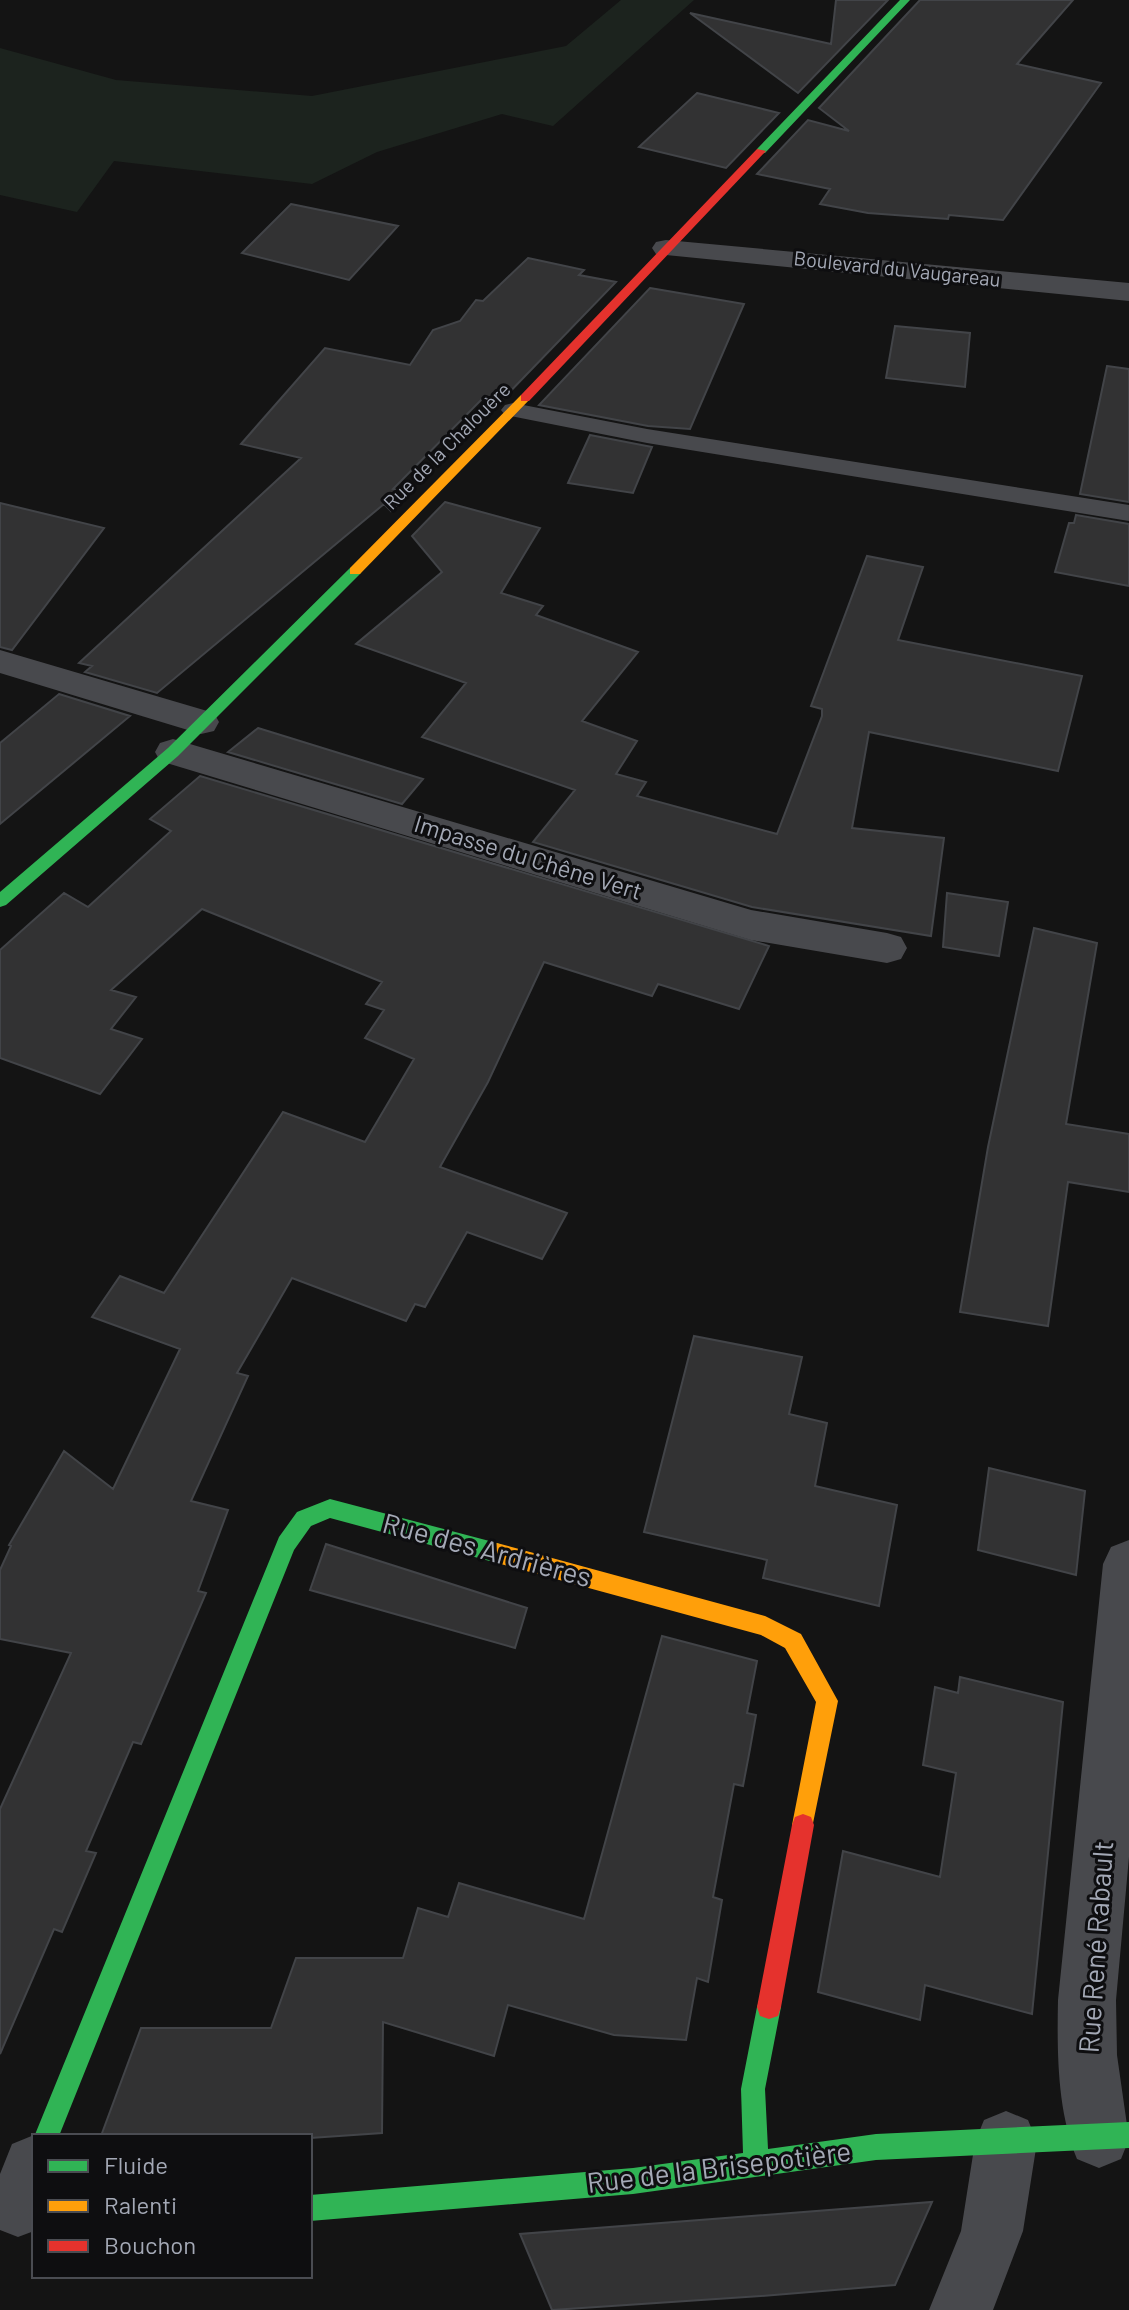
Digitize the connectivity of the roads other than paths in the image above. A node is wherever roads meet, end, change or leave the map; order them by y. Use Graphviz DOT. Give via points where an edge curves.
graph roads {
  1 [pos="905,0"];
  2 [pos="693,221"];
  3 [pos="666,248"];
  4 [pos="1129,283"];
  5 [pos="1129,292"];
  6 [pos="513,410"];
  7 [pos="1129,513"];
  8 [pos="0,661"];
  9 [pos="201,722"];
  10 [pos="173,752"];
  11 [pos="0,901"];
  12 [pos="887,948"];
  13 [pos="1129,1564"];
  14 [pos="47,2134"];
  15 [pos="1114,2136"];
  16 [pos="1006,2142"];
  17 [pos="756,2165"];
  18 [pos="312,2208"];
  19 [pos="961,2310"];
  1 -- 2 [label="street, Rue de la Chalouère"];
  2 -- 3 [label="street, Rue de la Chalouère"];
  2 -- 4 [label="street, Boulevard du Vaugareau" via="772,246"];
  3 -- 5 [label="street, Boulevard du Vaugareau"];
  3 -- 6 [label="street, Rue de la Chalouère"];
  6 -- 7 [label="lane"];
  6 -- 9 [label="street, Rue de la Chalouère"];
  8 -- 9 [label="street"];
  9 -- 10 [label="street, Rue de la Chalouère"];
  10 -- 11 [label="street, Rue de la Chalouère"];
  10 -- 12 [label="street, Impasse du Chêne Vert" via="751,925"];
  13 -- 15 [label="street, Rue René Rabault" via="1087,2000 1087,2055"];
  14 -- 17 [label="street, Rue des Ardrières" via="286,1544 304,1519 330,1508 765,1626 793,1641 827,1701 753,2089"];
  15 -- 16 [label="street, Rue de la Brisepotière"];
  16 -- 17 [label="street, Rue de la Brisepotière" via="876,2147"];
  16 -- 19 [label="street" via="992,2231"];
  17 -- 18 [label="street, Rue de la Brisepotière" via="633,2181"];
}
